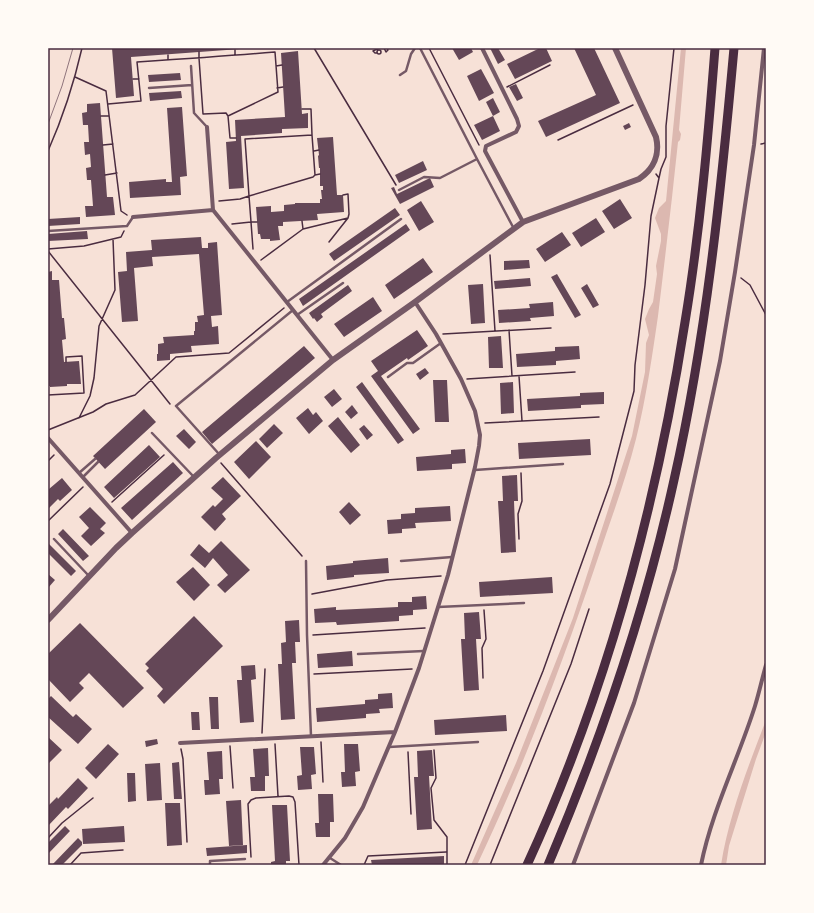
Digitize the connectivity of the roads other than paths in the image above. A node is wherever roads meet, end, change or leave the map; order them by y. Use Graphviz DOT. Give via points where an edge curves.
graph roads {
  1 [pos="415,48"];
  2 [pos="420,48"];
  3 [pos="482,48"];
  4 [pos="615,48"];
  5 [pos="715,48"];
  6 [pos="734,48"];
  7 [pos="764,48"];
  8 [pos="191,66"];
  9 [pos="400,75"];
  10 [pos="192,85"];
  11 [pos="149,88"];
  12 [pos="207,127"];
  13 [pos="477,159"];
  14 [pos="399,190"];
  15 [pos="213,210"];
  16 [pos="133,217"];
  17 [pos="401,219"];
  18 [pos="523,222"];
  19 [pos="514,228"];
  20 [pos="48,231"];
  21 [pos="343,283"];
  22 [pos="414,302"];
  23 [pos="288,303"];
  24 [pos="293,310"];
  25 [pos="297,315"];
  26 [pos="441,343"];
  27 [pos="333,360"];
  28 [pos="388,377"];
  29 [pos="152,433"];
  30 [pos="48,438"];
  31 [pos="218,457"];
  32 [pos="95,459"];
  33 [pos="98,462"];
  34 [pos="563,464"];
  35 [pos="474,470"];
  36 [pos="79,473"];
  37 [pos="82,477"];
  38 [pos="194,478"];
  39 [pos="132,534"];
  40 [pos="54,539"];
  41 [pos="452,558"];
  42 [pos="306,561"];
  43 [pos="402,561"];
  44 [pos="90,576"];
  45 [pos="524,602"];
  46 [pos="438,607"];
  47 [pos="48,620"];
  48 [pos="424,651"];
  49 [pos="358,654"];
  50 [pos="766,666"];
  51 [pos="395,732"];
  52 [pos="311,736"];
  53 [pos="478,742"];
  54 [pos="180,743"];
  55 [pos="388,747"];
  56 [pos="329,858"];
  57 [pos="245,859"];
  58 [pos="210,865"];
  59 [pos="323,865"];
  60 [pos="341,865"];
  61 [pos="527,865"];
  62 [pos="548,865"];
  63 [pos="573,865"];
  64 [pos="701,865"];
  1 -- 9 [label="lane" via="406,71"];
  2 -- 13 [label="lane"];
  3 -- 18 [label="street" via="519,123 516,132 486,146 485,154"];
  4 -- 18 [label="street" via="653,131 657,142 656,158 639,179"];
  5 -- 61 [label="highway" via="686,321 656,477 621,613 602,673 559,791"];
  6 -- 62 [label="highway" via="713,251 690,404 674,480 656,556 620,679 575,801"];
  7 -- 63 [label="street" via="754,145 720,360 675,569 634,703"];
  8 -- 10 [label="lane"];
  10 -- 11 [label="lane"];
  10 -- 12 [label="lane" via="194,113"];
  12 -- 15 [label="street"];
  13 -- 14 [label="lane" via="440,178 424,177"];
  13 -- 19 [label="lane"];
  15 -- 16 [label="street"];
  15 -- 23 [label="street"];
  16 -- 20 [label="lane" via="127,226"];
  17 -- 23 [label="lane"];
  18 -- 19 [label="street"];
  19 -- 22 [label="street"];
  21 -- 25 [label="lane"];
  22 -- 26 [label="street"];
  22 -- 27 [label="street"];
  23 -- 24 [label="street"];
  24 -- 25 [label="street"];
  24 -- 31 [label="lane" via="176,406"];
  25 -- 27 [label="street"];
  26 -- 28 [label="lane"];
  26 -- 35 [label="street" via="462,379 475,411 480,434"];
  27 -- 31 [label="street"];
  29 -- 38 [label="lane"];
  30 -- 36 [label="street"];
  31 -- 38 [label="street"];
  32 -- 36 [label="lane"];
  33 -- 37 [label="lane"];
  34 -- 35 [label="lane"];
  35 -- 41 [label="street"];
  36 -- 37 [label="street"];
  37 -- 39 [label="street"];
  38 -- 39 [label="street"];
  39 -- 44 [label="street"];
  40 -- 44 [label="lane"];
  41 -- 43 [label="lane"];
  41 -- 46 [label="street"];
  42 -- 52 [label="lane"];
  44 -- 47 [label="street"];
  45 -- 46 [label="lane"];
  46 -- 48 [label="street"];
  48 -- 49 [label="lane"];
  48 -- 51 [label="street"];
  50 -- 64 [label="street" via="755,706 706,840"];
  51 -- 52 [label="street"];
  51 -- 55 [label="street"];
  52 -- 54 [label="street"];
  53 -- 55 [label="lane"];
  55 -- 56 [label="street" via="363,807 345,838"];
  56 -- 59 [label="street"];
  56 -- 60 [label="lane"];
  57 -- 58 [label="lane" via="210,861"];
}
